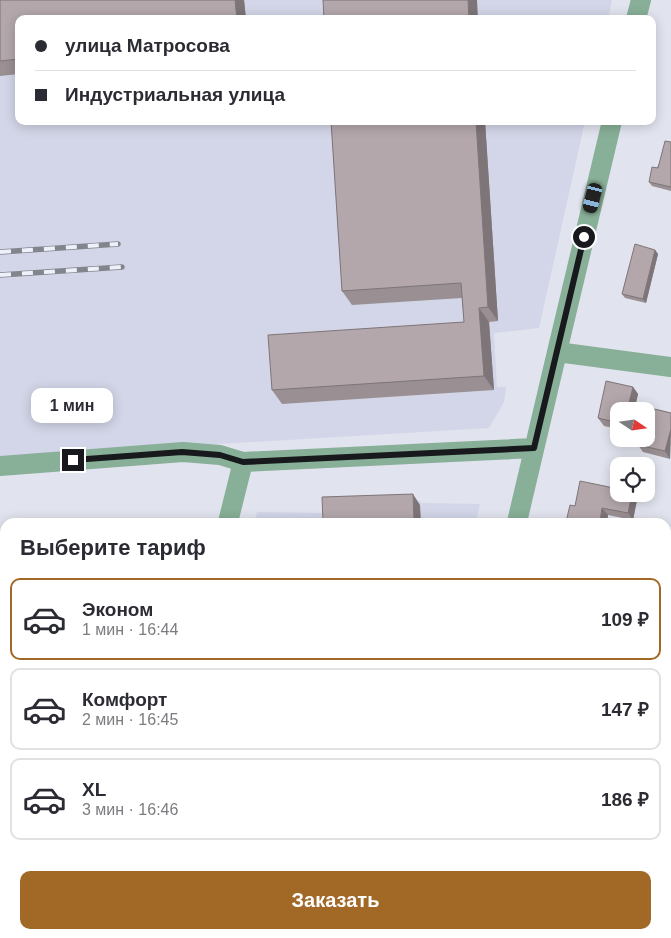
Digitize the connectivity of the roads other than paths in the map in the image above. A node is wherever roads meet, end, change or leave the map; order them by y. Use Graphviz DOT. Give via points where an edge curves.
graph roads {
  1 [pos="641,0"];
  2 [pos="637,15"];
  3 [pos="611,125"];
  4 [pos="556,352"];
  5 [pos="671,367"];
  6 [pos="534,448"];
  7 [pos="243,462"];
  8 [pos="0,466"];
  9 [pos="229,518"];
  10 [pos="518,518"];
  1 -- 2 [label="street"];
  3 -- 4 [label="street"];
  4 -- 5 [label="street"];
  4 -- 6 [label="street"];
  6 -- 7 [label="street"];
  6 -- 10 [label="street"];
  7 -- 8 [label="street" via="220,455 182,452"];
  7 -- 9 [label="street"];
}
